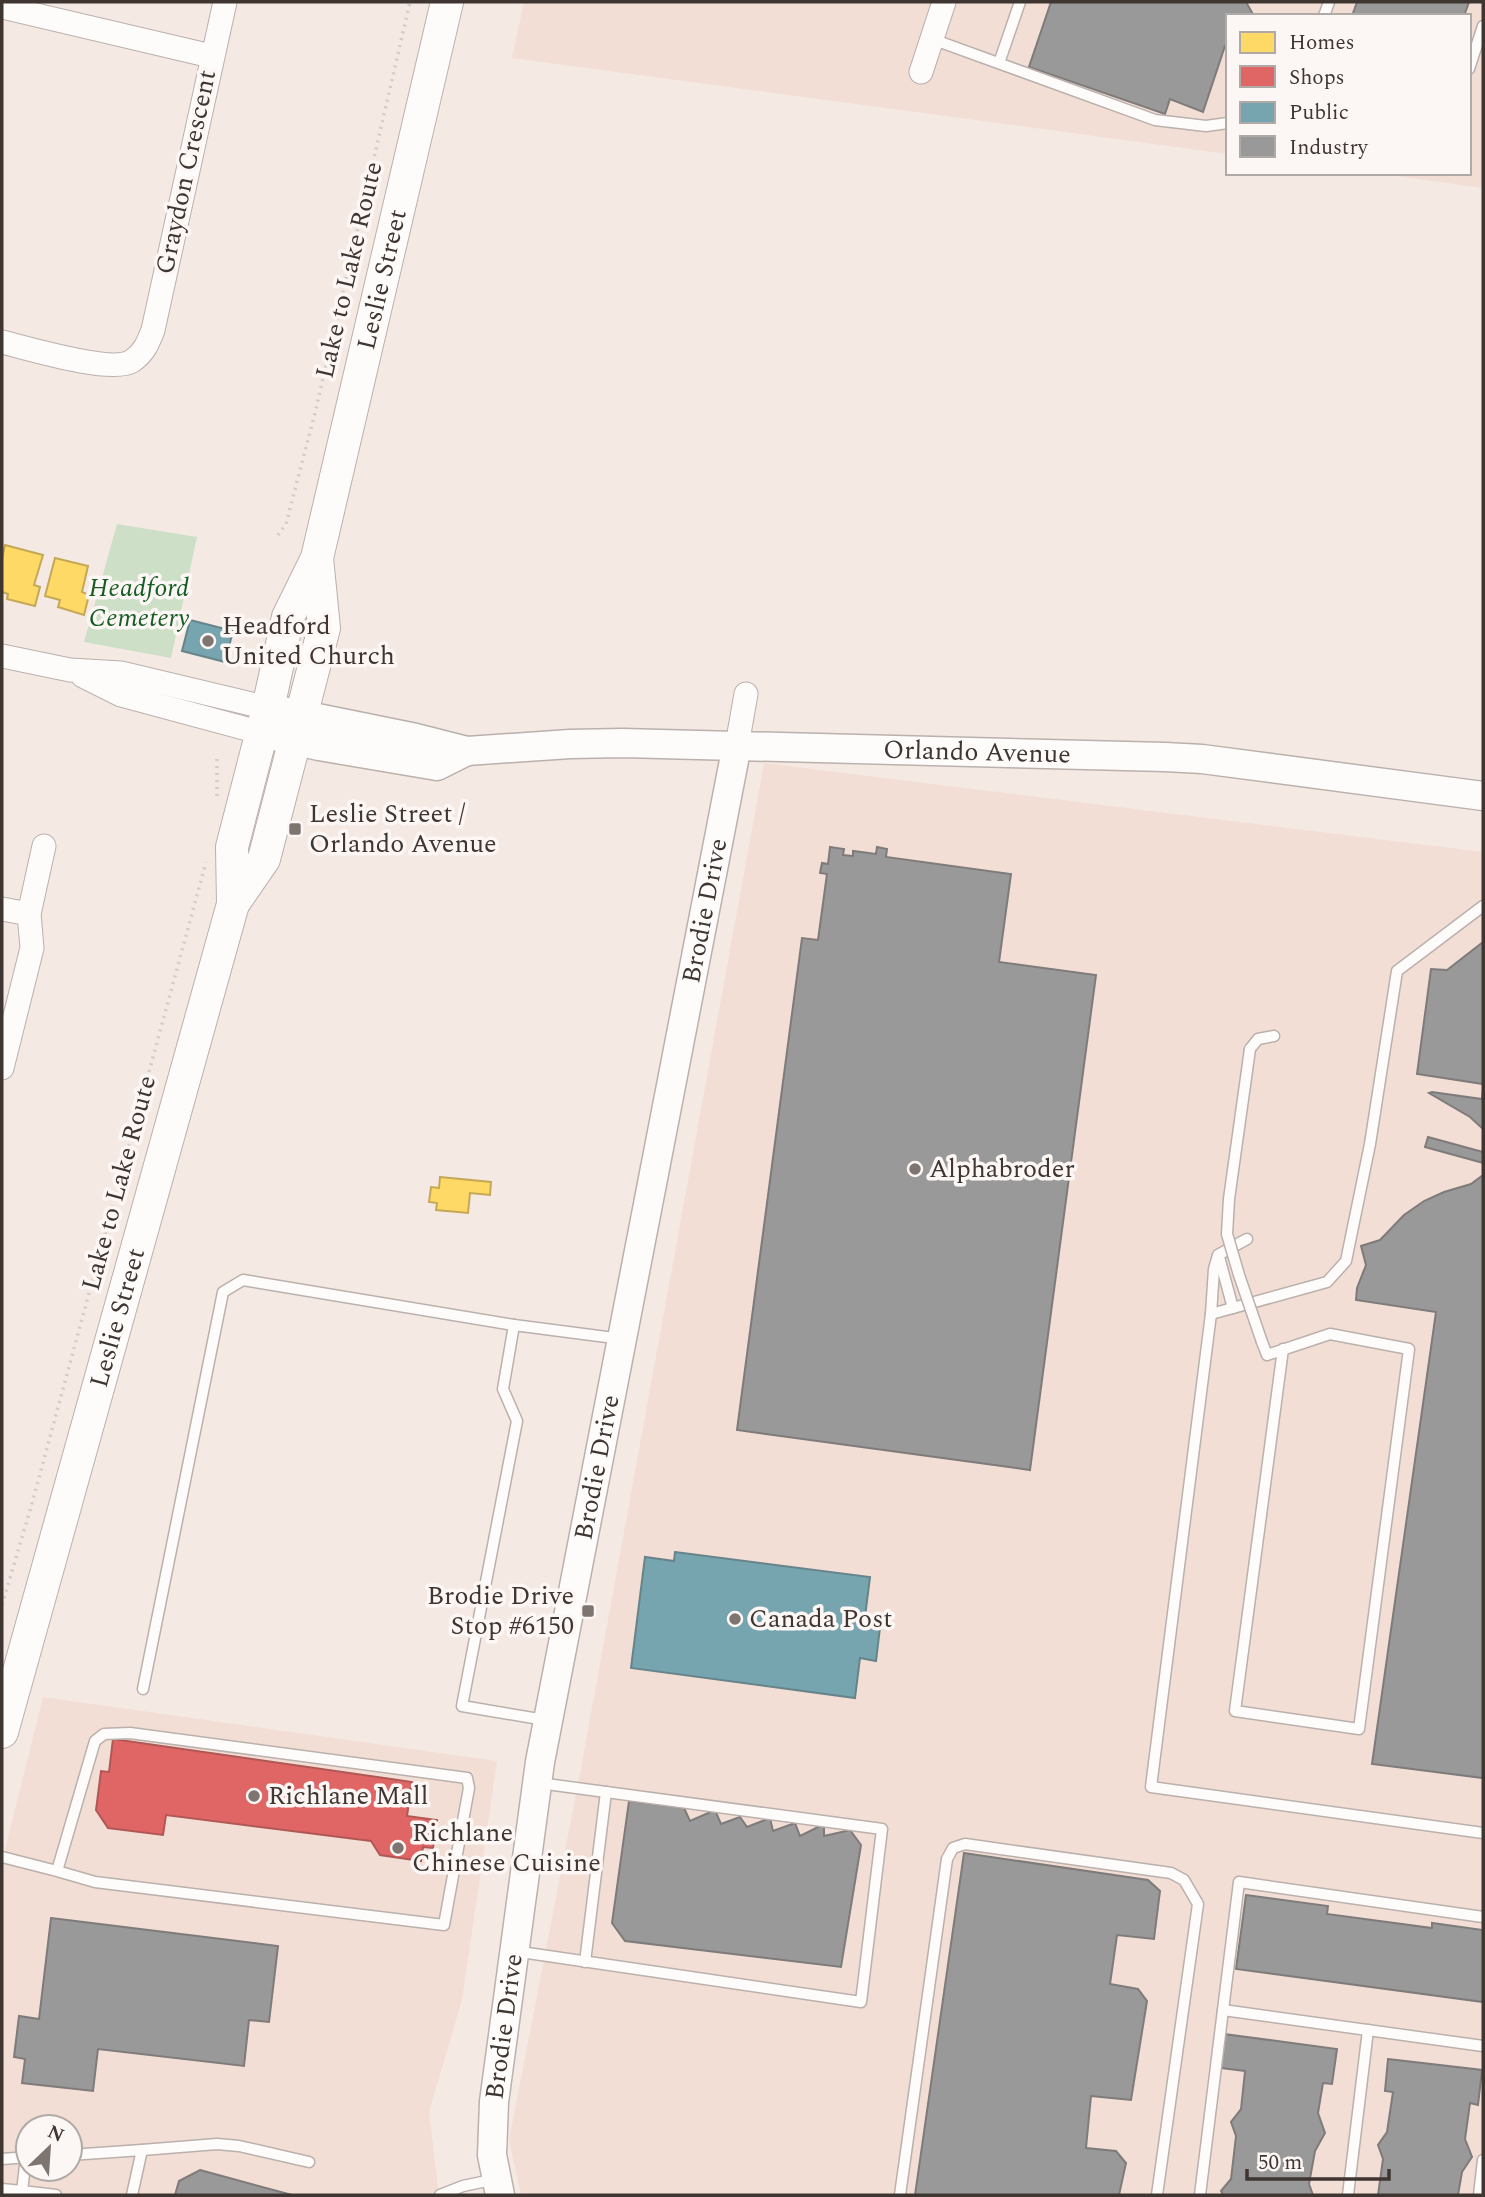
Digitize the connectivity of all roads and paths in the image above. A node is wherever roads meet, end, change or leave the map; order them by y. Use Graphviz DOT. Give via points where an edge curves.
graph roads {
  1 [pos="225,2"];
  2 [pos="410,2"];
  3 [pos="447,2"];
  4 [pos="944,2"];
  5 [pos="1020,2"];
  6 [pos="2,7"];
  7 [pos="1483,26"];
  8 [pos="932,39"];
  9 [pos="211,57"];
  10 [pos="999,63"];
  11 [pos="1471,63"];
  12 [pos="921,72"];
  13 [pos="1226,123"];
  14 [pos="2,342"];
  15 [pos="278,535"];
  16 [pos="317,558"];
  17 [pos="2,656"];
  18 [pos="747,694"];
  19 [pos="265,720"];
  20 [pos="298,728"];
  21 [pos="737,745"];
  22 [pos="217,759"];
  23 [pos="1483,796"];
  24 [pos="217,807"];
  25 [pos="44,846"];
  26 [pos="206,860"];
  27 [pos="233,904"];
  28 [pos="1483,906"];
  29 [pos="2,909"];
  30 [pos="29,914"];
  31 [pos="1274,1036"];
  32 [pos="2,1068"];
  33 [pos="1247,1239"];
  34 [pos="1218,1255"];
  35 [pos="1233,1308"];
  36 [pos="1211,1314"];
  37 [pos="514,1325"];
  38 [pos="622,1339"];
  39 [pos="1283,1349"];
  40 [pos="2,1605"];
  41 [pos="143,1689"];
  42 [pos="548,1720"];
  43 [pos="2,1732"];
  44 [pos="537,1783"];
  45 [pos="606,1792"];
  46 [pos="1483,1833"];
  47 [pos="2,1857"];
  48 [pos="57,1871"];
  49 [pos="1483,1917"];
  50 [pos="513,1951"];
  51 [pos="585,1962"];
  52 [pos="1223,2010"];
  53 [pos="1368,2030"];
  54 [pos="1483,2046"];
  55 [pos="142,2150"];
  56 [pos="84,2154"];
  57 [pos="1483,2160"];
  58 [pos="309,2162"];
  59 [pos="23,2183"];
  60 [pos="498,2187"];
  61 [pos="2,2189"];
  62 [pos="22,2191"];
  63 [pos="56,2195"];
  64 [pos="132,2195"];
  65 [pos="440,2195"];
  66 [pos="900,2195"];
  67 [pos="1157,2195"];
  68 [pos="1200,2195"];
  69 [pos="1348,2195"];
  70 [pos="1479,2195"];
  1 -- 9 [label="street"];
  2 -- 15 [label="path, Lake to Lake Route" via="315,413 286,524"];
  3 -- 16 [label="main road, Leslie Street"];
  4 -- 8 [label="street"];
  5 -- 10 [label="lane"];
  6 -- 9 [label="street, Graydon Crescent"];
  7 -- 11 [label="lane"];
  8 -- 10 [label="lane"];
  8 -- 12 [label="street"];
  9 -- 14 [label="street, Graydon Crescent" via="146,349 130,363 110,365"];
  10 -- 13 [label="lane" via="1155,120 1206,126"];
  16 -- 19 [label="main road, Leslie Street" via="288,617"];
  16 -- 20 [label="main road, Leslie Street" via="324,628"];
  17 -- 19 [label="street" via="71,670 121,673"];
  18 -- 21 [label="street"];
  19 -- 20 [label="street, Orlando Avenue"];
  19 -- 27 [label="main road, Leslie Street" via="232,847"];
  20 -- 21 [label="street, Orlando Avenue" via="437,766 467,751 570,744"];
  20 -- 27 [label="main road, Leslie Street" via="264,859"];
  21 -- 23 [label="street, Orlando Avenue" via="1202,759"];
  21 -- 38 [label="street, Brodie Drive"];
  22 -- 24 [label="path"];
  25 -- 30 [label="street"];
  26 -- 40 [label="path, Lake to Lake Route"];
  27 -- 43 [label="main road, Leslie Street"];
  28 -- 35 [label="lane" via="1397,971 1346,1261 1327,1282"];
  29 -- 30 [label="street"];
  30 -- 32 [label="street" via="33,947"];
  31 -- 39 [label="lane, bridge" via="1258,1039 1250,1049 1227,1234 1267,1355"];
  33 -- 34 [label="lane"];
  34 -- 35 [label="lane"];
  34 -- 36 [label="lane"];
  35 -- 36 [label="lane"];
  36 -- 46 [label="lane" via="1151,1787"];
  37 -- 38 [label="lane"];
  37 -- 41 [label="lane" via="243,1279 223,1292"];
  37 -- 42 [label="lane" via="503,1389 517,1421 461,1706"];
  38 -- 42 [label="street, Brodie Drive"];
  39 -- 39 [label="lane" via="1330,1334 1409,1349 1359,1729 1235,1711"];
  42 -- 44 [label="street, Brodie Drive"];
  44 -- 45 [label="lane"];
  44 -- 50 [label="street, Brodie Drive"];
  45 -- 51 [label="lane"];
  45 -- 51 [label="lane" via="882,1829 861,2002"];
  47 -- 48 [label="lane"];
  48 -- 48 [label="lane" via="94,1882 444,1926 469,1788 467,1778 130,1733 104,1734 95,1741"];
  49 -- 52 [label="lane" via="1240,1882"];
  50 -- 51 [label="lane"];
  50 -- 60 [label="street, Brodie Drive" via="491,2129"];
  52 -- 53 [label="lane"];
  52 -- 68 [label="lane"];
  53 -- 54 [label="lane"];
  53 -- 69 [label="lane"];
  55 -- 56 [label="lane"];
  55 -- 58 [label="lane" via="217,2144"];
  55 -- 64 [label="lane"];
  57 -- 70 [label="lane"];
  59 -- 62 [label="lane"];
  60 -- 65 [label="lane" via="463,2186"];
  61 -- 62 [label="lane"];
  62 -- 63 [label="lane"];
  66 -- 67 [label="lane" via="947,1859 953,1848 965,1844 1171,1873 1184,1880 1198,1904"];
}
